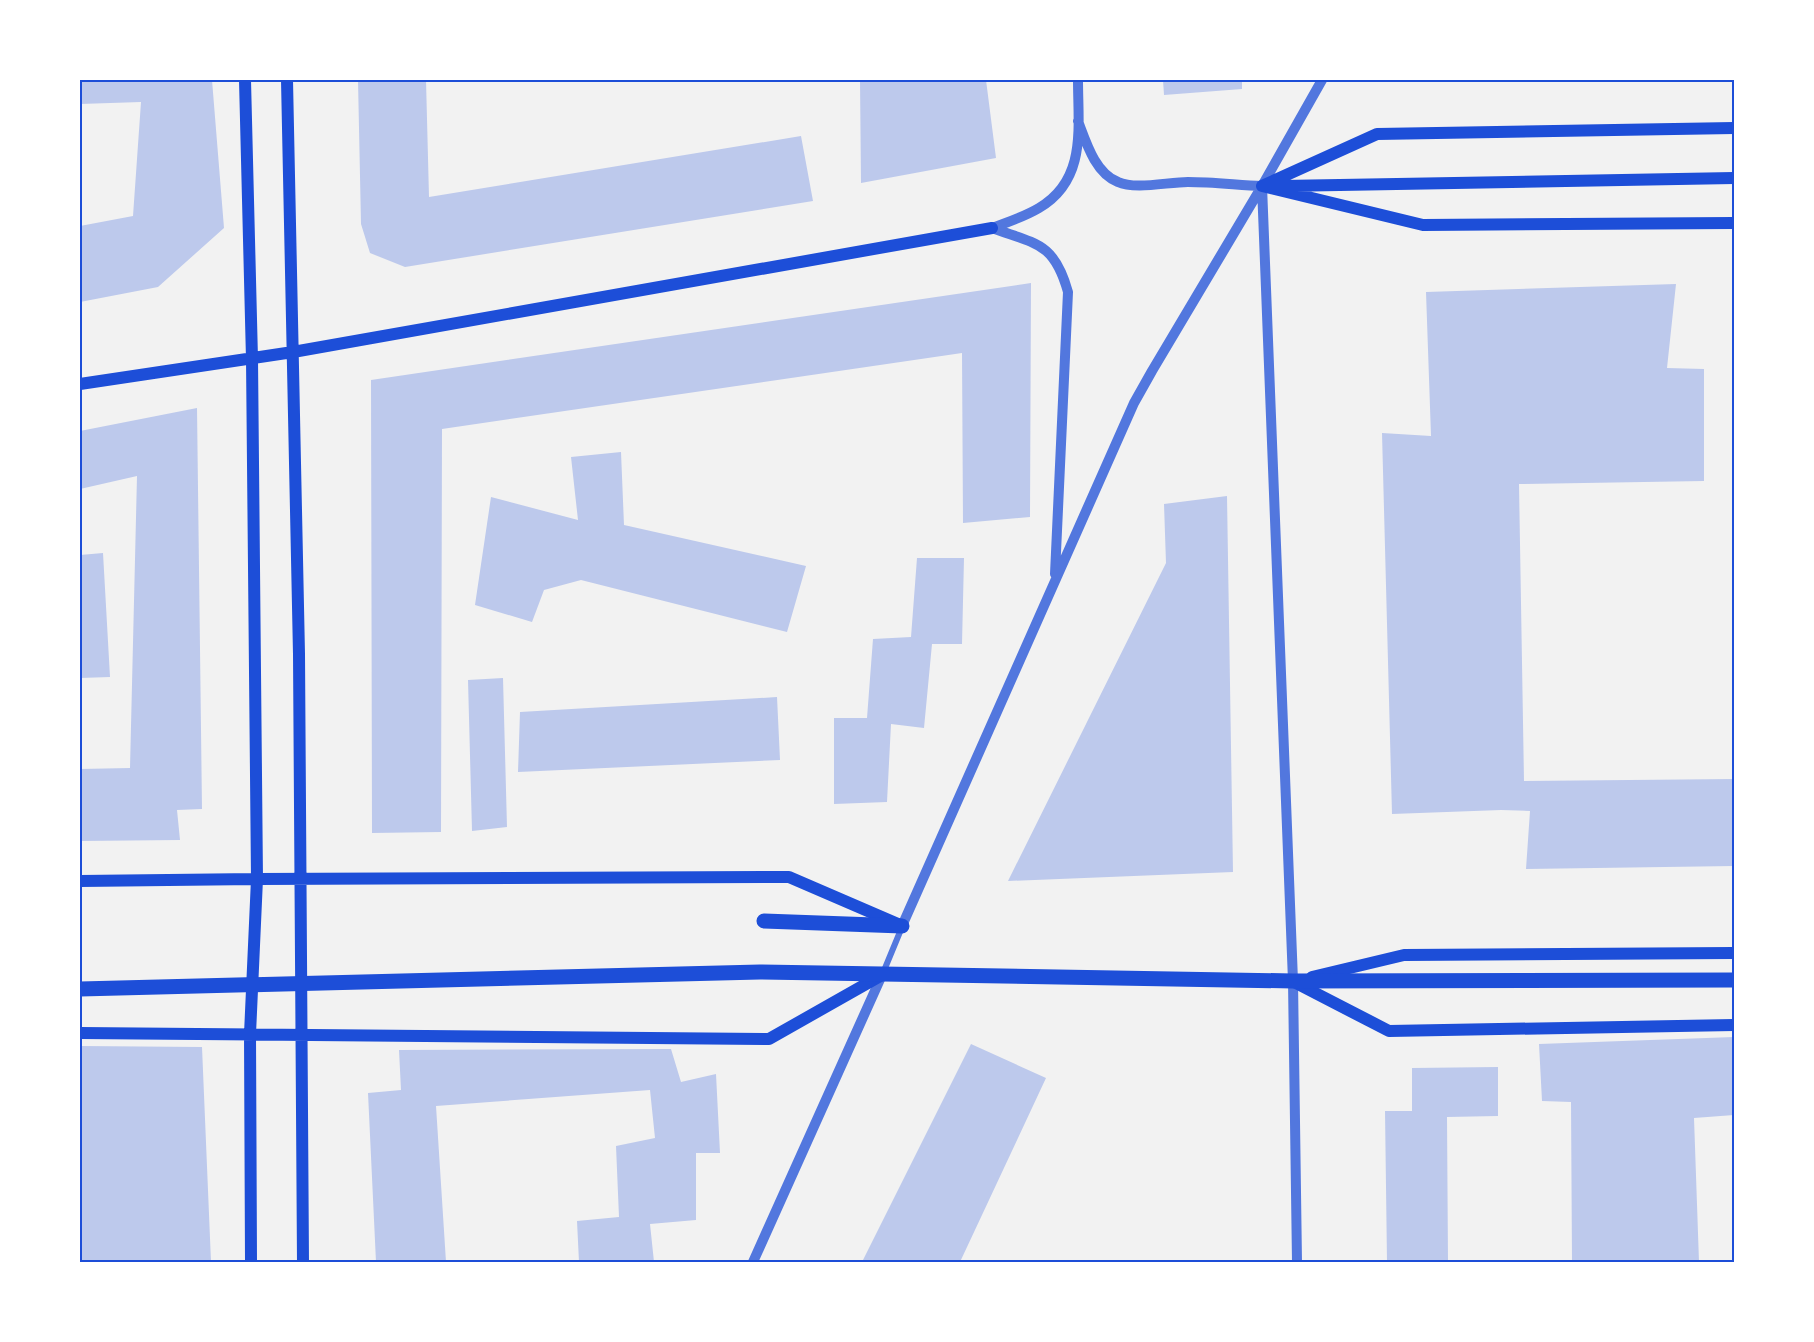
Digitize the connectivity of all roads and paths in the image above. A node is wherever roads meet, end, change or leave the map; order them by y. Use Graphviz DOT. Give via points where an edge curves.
graph roads {
  1 [pos="245,80"];
  2 [pos="287,80"];
  3 [pos="1078,80"];
  4 [pos="1322,80"];
  5 [pos="1078,121"];
  6 [pos="1734,128"];
  7 [pos="1734,178"];
  8 [pos="1262,186"];
  9 [pos="1734,223"];
  10 [pos="992,228"];
  11 [pos="293,352"];
  12 [pos="252,359"];
  13 [pos="80,384"];
  14 [pos="1055,581"];
  15 [pos="257,879"];
  16 [pos="301,879"];
  17 [pos="80,882"];
  18 [pos="764,921"];
  19 [pos="902,926"];
  20 [pos="1734,953"];
  21 [pos="882,975"];
  22 [pos="1734,980"];
  23 [pos="1293,981"];
  24 [pos="80,989"];
  25 [pos="1734,1025"];
  26 [pos="80,1033"];
  27 [pos="250,1034"];
  28 [pos="302,1035"];
  29 [pos="251,1263"];
  30 [pos="303,1263"];
  31 [pos="753,1263"];
  32 [pos="1297,1263"];
  1 -- 12 [label="main road"];
  2 -- 11 [label="main road"];
  3 -- 5 [label="street"];
  4 -- 8 [label="street"];
  5 -- 8 [label="street" via="1092,155 1119,183"];
  5 -- 10 [label="street" via="1077,151 1066,184 1040,208"];
  6 -- 8 [label="main road" via="1377,134"];
  7 -- 8 [label="main road"];
  8 -- 9 [label="main road" via="1423,225"];
  8 -- 14 [label="street" via="1134,403"];
  8 -- 23 [label="street"];
  10 -- 11 [label="main road"];
  10 -- 14 [label="street" via="1042,247 1052,255 1068,292"];
  11 -- 12 [label="main road"];
  11 -- 16 [label="main road"];
  12 -- 13 [label="main road"];
  12 -- 15 [label="main road"];
  14 -- 19 [label="street"];
  15 -- 16 [label="main road"];
  15 -- 17 [label="main road"];
  15 -- 27 [label="main road"];
  16 -- 19 [label="main road" via="789,877"];
  16 -- 28 [label="main road"];
  18 -- 19 [label="main road"];
  19 -- 21 [label="street"];
  20 -- 23 [label="main road" via="1404,955"];
  21 -- 23 [label="main road"];
  21 -- 24 [label="main road" via="760,972"];
  21 -- 28 [label="main road" via="769,1039"];
  21 -- 31 [label="street"];
  22 -- 23 [label="main road"];
  23 -- 25 [label="main road" via="1389,1031"];
  23 -- 32 [label="street"];
  26 -- 27 [label="main road"];
  27 -- 28 [label="main road"];
  27 -- 29 [label="main road"];
  28 -- 30 [label="main road"];
}
